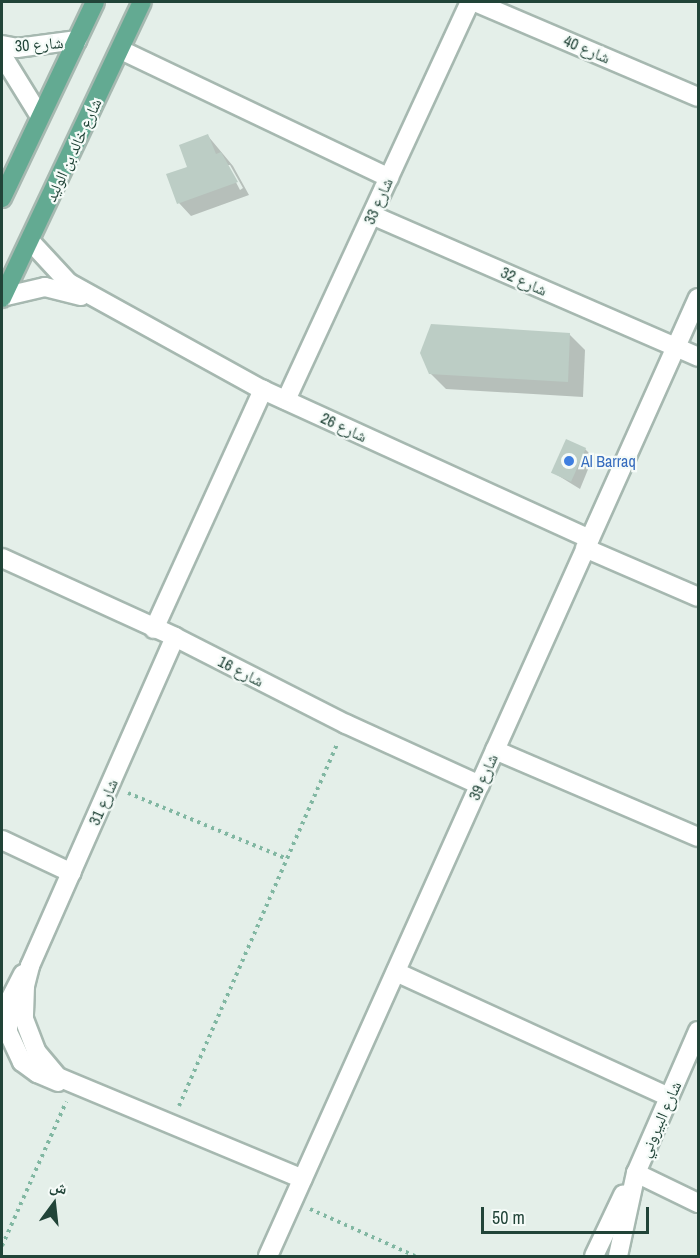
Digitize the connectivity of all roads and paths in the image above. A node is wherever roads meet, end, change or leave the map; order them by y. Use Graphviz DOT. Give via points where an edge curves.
graph roads {
  1 [pos="95,2"];
  2 [pos="142,2"];
  3 [pos="470,2"];
  4 [pos="475,2"];
  5 [pos="77,40"];
  6 [pos="2,45"];
  7 [pos="121,50"];
  8 [pos="2,55"];
  9 [pos="699,98"];
  10 [pos="39,115"];
  11 [pos="389,178"];
  12 [pos="2,198"];
  13 [pos="372,215"];
  14 [pos="31,242"];
  15 [pos="2,298"];
  16 [pos="699,298"];
  17 [pos="103,303"];
  18 [pos="676,348"];
  19 [pos="699,357"];
  20 [pos="263,390"];
  21 [pos="286,400"];
  22 [pos="588,544"];
  23 [pos="2,558"];
  24 [pos="699,597"];
  25 [pos="154,629"];
  26 [pos="175,637"];
  27 [pos="346,724"];
  28 [pos="495,750"];
  29 [pos="480,785"];
  30 [pos="110,786"];
  31 [pos="699,837"];
  32 [pos="2,840"];
  33 [pos="287,859"];
  34 [pos="72,873"];
  35 [pos="30,966"];
  36 [pos="396,972"];
  37 [pos="699,1031"];
  38 [pos="7,1048"];
  39 [pos="74,1085"];
  40 [pos="669,1097"];
  41 [pos="171,1125"];
  42 [pos="636,1173"];
  43 [pos="303,1179"];
  44 [pos="293,1202"];
  45 [pos="699,1203"];
  46 [pos="2,1246"];
  47 [pos="268,1257"];
  48 [pos="415,1257"];
  49 [pos="594,1257"];
  50 [pos="618,1257"];
  1 -- 5 [label="main road"];
  2 -- 7 [label="main road, شارع خالد بن الوليد"];
  3 -- 11 [label="street, شارع 33"];
  4 -- 9 [label="street, شارع 40"];
  5 -- 6 [label="street, شارع 30" via="17,48"];
  5 -- 10 [label="main road"];
  7 -- 11 [label="street"];
  7 -- 14 [label="main road, شارع خالد بن الوليد"];
  8 -- 10 [label="street, شارع 30"];
  10 -- 12 [label="main road"];
  11 -- 13 [label="street, شارع 33"];
  13 -- 18 [label="street, شارع 32"];
  13 -- 21 [label="street, شارع 33"];
  14 -- 15 [label="main road, شارع خالد بن الوليد"];
  14 -- 17 [label="street, شارع 26" via="52,269"];
  15 -- 17 [label="street, شارع 26" via="45,287"];
  16 -- 18 [label="street, شارع 39"];
  17 -- 20 [label="street, شارع 26"];
  18 -- 19 [label="street, شارع 32"];
  18 -- 22 [label="street, شارع 39"];
  20 -- 21 [label="street, شارع 26"];
  20 -- 25 [label="street"];
  21 -- 22 [label="street, شارع 26"];
  22 -- 24 [label="street, شارع 26"];
  22 -- 28 [label="street, شارع 39"];
  23 -- 25 [label="street, شارع 16"];
  25 -- 26 [label="street, شارع 16"];
  26 -- 27 [label="street, شارع 16"];
  26 -- 30 [label="street, شارع 31"];
  27 -- 29 [label="street, شارع 16"];
  27 -- 33 [label="path"];
  28 -- 29 [label="street, شارع 39"];
  28 -- 31 [label="street"];
  29 -- 36 [label="street, شارع 39"];
  30 -- 33 [label="path"];
  30 -- 34 [label="street, شارع 31"];
  32 -- 34 [label="street"];
  33 -- 41 [label="path"];
  34 -- 35 [label="street, شارع 31"];
  35 -- 38 [label="street, شارع 31" via="20,976 8,1003"];
  35 -- 39 [label="street, شارع 31" via="23,1003 29,1035 46,1065"];
  36 -- 40 [label="street"];
  36 -- 43 [label="street, شارع 39"];
  37 -- 40 [label="street, شارع البيروني"];
  38 -- 39 [label="street, شارع 31" via="37,1074"];
  39 -- 41 [label="street, شارع 31"];
  39 -- 46 [label="path"];
  40 -- 42 [label="street, شارع البيروني"];
  41 -- 43 [label="street, شارع 31"];
  42 -- 45 [label="street"];
  42 -- 49 [label="street, شارع البيروني" via="617,1204"];
  42 -- 50 [label="street, شارع البيروني"];
  43 -- 44 [label="street, شارع 39"];
  44 -- 47 [label="street, شارع 39"];
  44 -- 48 [label="path"];
}
